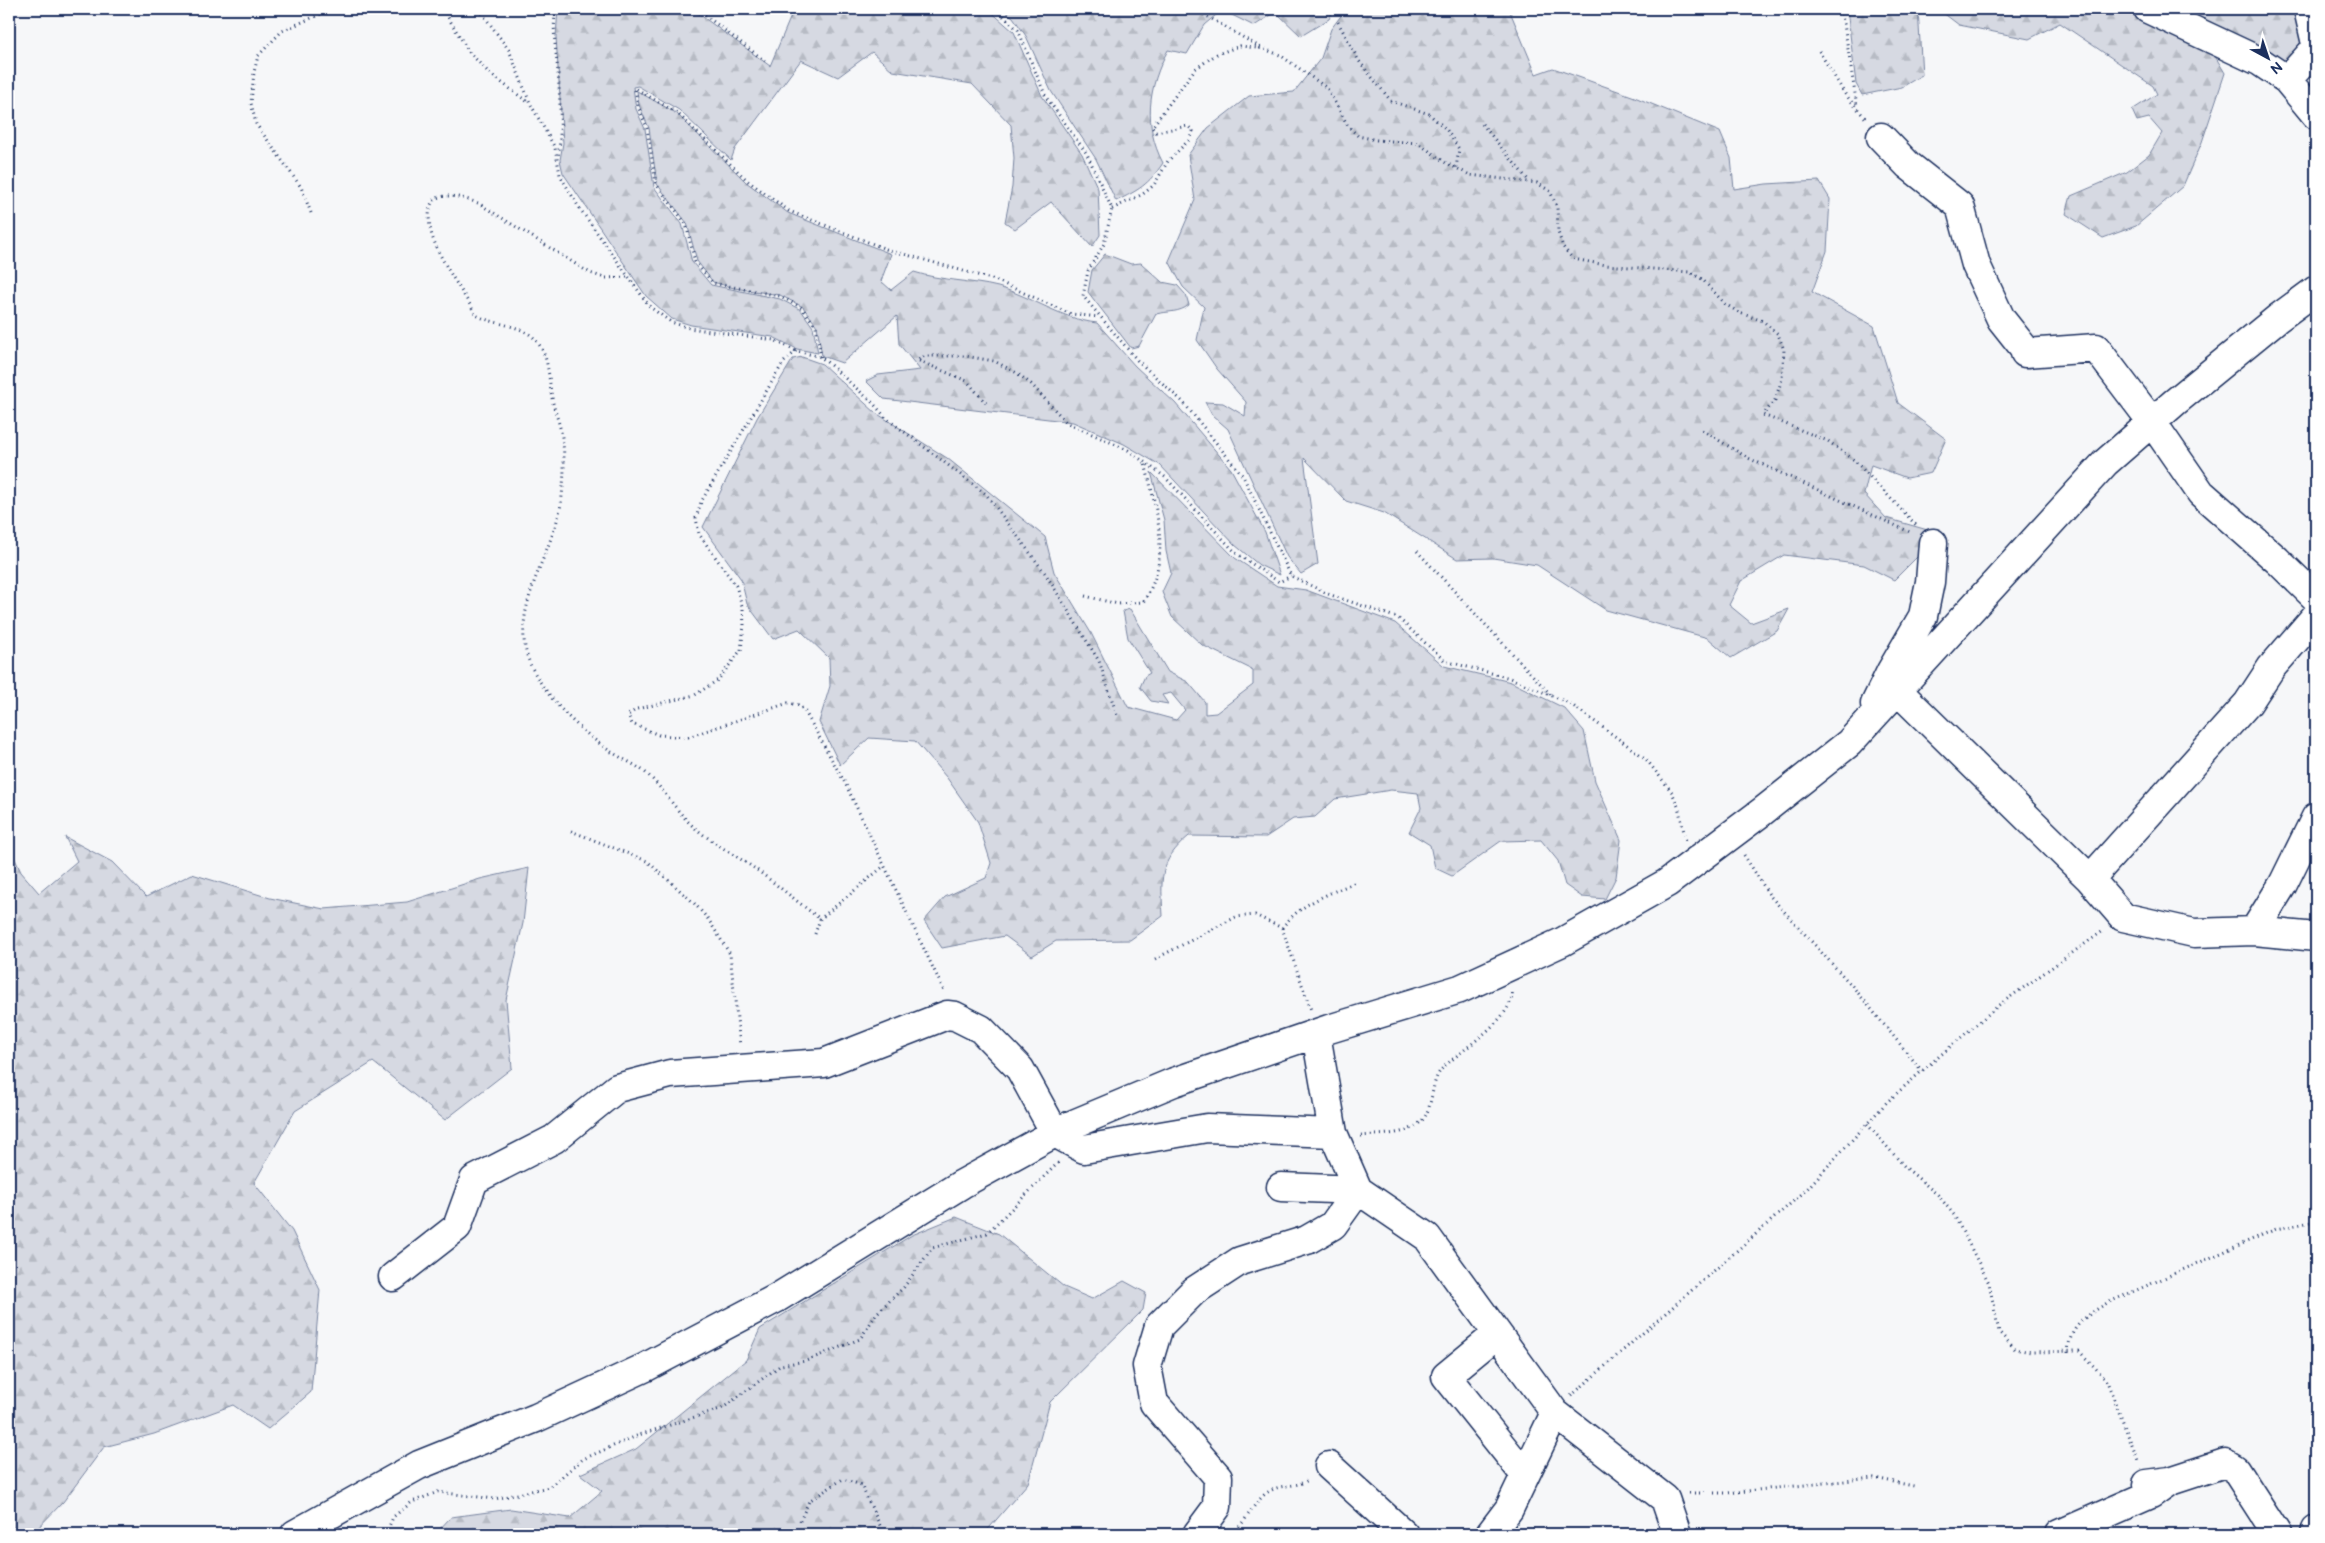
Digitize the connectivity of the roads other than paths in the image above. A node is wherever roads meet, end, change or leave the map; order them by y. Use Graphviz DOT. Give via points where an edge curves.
graph roads {
  1 [pos="2148,9"];
  2 [pos="2308,9"];
  3 [pos="2316,44"];
  4 [pos="2316,48"];
  5 [pos="2287,80"];
  6 [pos="2316,114"];
  7 [pos="1882,137"];
  8 [pos="2316,290"];
  9 [pos="2152,422"];
  10 [pos="1933,543"];
  11 [pos="2316,598"];
  12 [pos="2316,616"];
  13 [pos="1898,691"];
  14 [pos="1864,728"];
  15 [pos="2316,817"];
  16 [pos="2090,879"];
  17 [pos="2254,931"];
  18 [pos="2316,937"];
  19 [pos="1316,1034"];
  20 [pos="1334,1136"];
  21 [pos="1065,1138"];
  22 [pos="1281,1187"];
  23 [pos="1358,1190"];
  24 [pos="393,1277"];
  25 [pos="1497,1334"];
  26 [pos="1555,1413"];
  27 [pos="1329,1466"];
  28 [pos="1525,1475"];
  29 [pos="295,1534"];
  30 [pos="1197,1534"];
  31 [pos="1404,1534"];
  32 [pos="1490,1534"];
  33 [pos="1677,1534"];
  34 [pos="2060,1534"];
  35 [pos="2277,1534"];
  1 -- 5 [label="street" via="2259,61"];
  2 -- 3 [label="street"];
  4 -- 5 [label="street"];
  5 -- 6 [label="street"];
  7 -- 9 [label="street" via="1908,165 1960,206 1976,265 2001,319 2026,353 2096,348"];
  8 -- 9 [label="street"];
  9 -- 11 [label="street" via="2201,493"];
  9 -- 13 [label="street" via="2105,462"];
  10 -- 14 [label="street" via="1923,616 1891,671"];
  12 -- 16 [label="street" via="2271,668 2248,704"];
  13 -- 14 [label="street"];
  13 -- 16 [label="street"];
  14 -- 19 [label="street" via="1841,750 1667,883 1570,938 1460,989"];
  15 -- 17 [label="street" via="2283,884"];
  16 -- 17 [label="street" via="2123,917 2194,933"];
  17 -- 18 [label="street"];
  19 -- 20 [label="street"];
  19 -- 21 [label="street" via="1174,1082"];
  20 -- 21 [label="street" via="1207,1128 1084,1149"];
  20 -- 23 [label="street"];
  21 -- 24 [label="street" via="1020,1070 981,1029 950,1015 824,1063 670,1074 617,1088 554,1139 474,1180 457,1227"];
  21 -- 29 [label="street" via="962,1184 759,1308 646,1367 536,1418 419,1465"];
  22 -- 23 [label="street"];
  23 -- 25 [label="street" via="1427,1237"];
  23 -- 30 [label="street" via="1333,1225 1307,1240 1240,1261 1194,1291 1159,1326 1147,1366 1154,1403 1218,1478 1217,1507"];
  25 -- 26 [label="street"];
  25 -- 28 [label="street" via="1446,1376"];
  26 -- 28 [label="street"];
  26 -- 33 [label="street" via="1665,1499"];
  27 -- 31 [label="street"];
  28 -- 32 [label="street" via="1509,1509"];
  34 -- 35 [label="street" via="2151,1494 2158,1482 2225,1463 2235,1469"];
}
